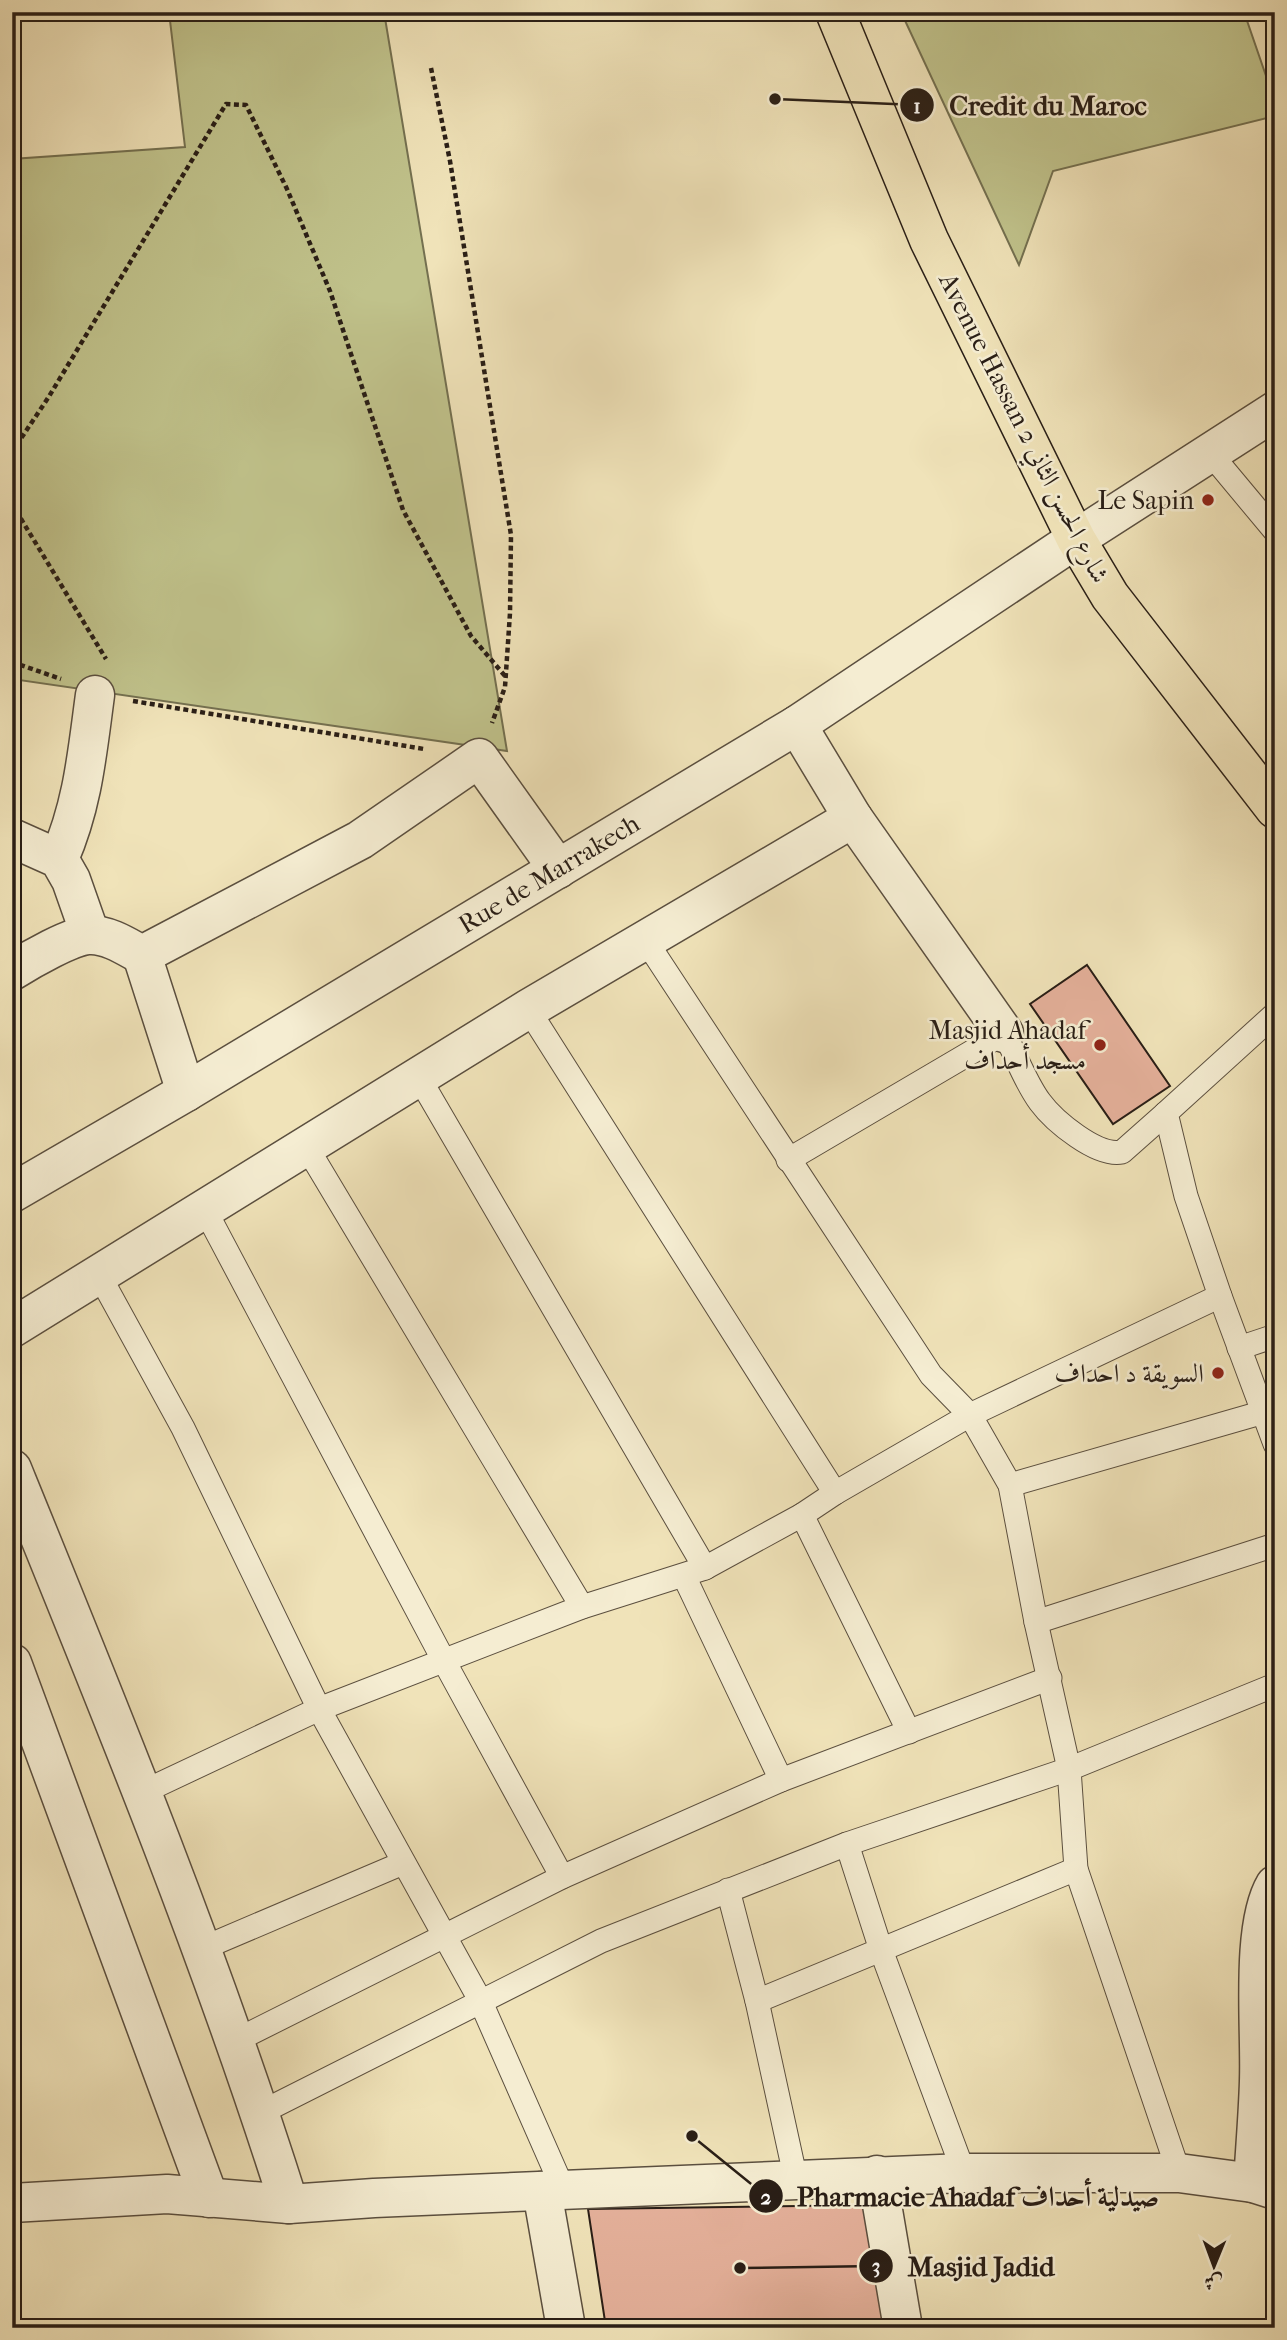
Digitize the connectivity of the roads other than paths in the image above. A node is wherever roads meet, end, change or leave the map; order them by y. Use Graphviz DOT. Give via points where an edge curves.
graph roads {
  1 [pos="835,12"];
  2 [pos="1275,411"];
  3 [pos="1210,453"];
  4 [pos="1275,531"];
  5 [pos="1076,539"];
  6 [pos="110,684"];
  7 [pos="797,725"];
  8 [pos="1275,809"];
  9 [pos="853,818"];
  10 [pos="12,838"];
  11 [pos="59,859"];
  12 [pos="558,869"];
  13 [pos="90,934"];
  14 [pos="646,941"];
  15 [pos="142,955"];
  16 [pos="12,971"];
  17 [pos="527,1009"];
  18 [pos="1275,1014"];
  19 [pos="1004,1033"];
  20 [pos="418,1076"];
  21 [pos="186,1092"];
  22 [pos="1166,1112"];
  23 [pos="306,1146"];
  24 [pos="788,1160"];
  25 [pos="12,1193"];
  26 [pos="204,1208"];
  27 [pos="98,1273"];
  28 [pos="1220,1296"];
  29 [pos="12,1328"];
  30 [pos="1275,1336"];
  31 [pos="1239,1348"];
  32 [pos="1264,1412"];
  33 [pos="970,1415"];
  34 [pos="1275,1444"];
  35 [pos="12,1469"];
  36 [pos="1010,1485"];
  37 [pos="835,1493"];
  38 [pos="802,1515"];
  39 [pos="1275,1545"];
  40 [pos="695,1572"];
  41 [pos="582,1607"];
  42 [pos="1036,1622"];
  43 [pos="444,1661"];
  44 [pos="12,1663"];
  45 [pos="1049,1678"];
  46 [pos="1275,1685"];
  47 [pos="319,1709"];
  48 [pos="909,1732"];
  49 [pos="1069,1769"];
  50 [pos="781,1780"];
  51 [pos="143,1792"];
  52 [pos="847,1844"];
  53 [pos="402,1863"];
  54 [pos="1076,1869"];
  55 [pos="562,1877"];
  56 [pos="1275,1885"];
  57 [pos="728,1890"];
  58 [pos="444,1937"];
  59 [pos="201,1949"];
  60 [pos="881,1950"];
  61 [pos="480,2000"];
  62 [pos="757,2001"];
  63 [pos="235,2041"];
  64 [pos="1267,2075"];
  65 [pos="260,2113"];
  66 [pos="964,2173"];
  67 [pos="1179,2173"];
  68 [pos="877,2175"];
  69 [pos="796,2180"];
  70 [pos="1264,2186"];
  71 [pos="553,2191"];
  72 [pos="208,2198"];
  73 [pos="12,2203"];
  74 [pos="289,2204"];
  75 [pos="566,2328"];
  76 [pos="903,2328"];
  1 -- 5 [label="main road, Avenue Hassan 2 شارع الحسن الثاني" via="929,240"];
  2 -- 3 [label="street, Rue de Marrakech"];
  3 -- 4 [label="lane"];
  3 -- 5 [label="street, Rue de Marrakech"];
  5 -- 7 [label="street, Rue de Marrakech"];
  5 -- 8 [label="main road, Avenue Hassan 2 شارع الحسن الثاني" via="1110,596"];
  6 -- 11 [label="street" via="73,827"];
  7 -- 9 [label="street"];
  7 -- 12 [label="street, Rue de Marrakech"];
  9 -- 14 [label="street"];
  9 -- 19 [label="street"];
  10 -- 11 [label="street"];
  11 -- 13 [label="street"];
  12 -- 15 [label="street" via="479,758 360,840"];
  12 -- 21 [label="street, Rue de Marrakech"];
  13 -- 15 [label="street"];
  13 -- 16 [label="street" via="44,951"];
  14 -- 17 [label="street"];
  14 -- 24 [label="lane"];
  15 -- 21 [label="street"];
  17 -- 20 [label="street"];
  17 -- 37 [label="lane"];
  18 -- 22 [label="lane"];
  19 -- 22 [label="lane" via="1040,1102 1081,1139 1104,1152 1122,1152"];
  19 -- 24 [label="lane"];
  20 -- 23 [label="street"];
  20 -- 40 [label="lane"];
  21 -- 25 [label="street, Rue de Marrakech"];
  22 -- 28 [label="lane" via="1186,1196"];
  23 -- 26 [label="street"];
  23 -- 41 [label="lane"];
  24 -- 33 [label="lane" via="931,1375"];
  26 -- 27 [label="street"];
  26 -- 43 [label="lane"];
  27 -- 29 [label="street"];
  27 -- 47 [label="lane" via="183,1428"];
  28 -- 31 [label="lane"];
  28 -- 33 [label="lane"];
  30 -- 31 [label="lane"];
  31 -- 32 [label="lane"];
  32 -- 34 [label="lane"];
  32 -- 36 [label="lane"];
  33 -- 36 [label="lane"];
  33 -- 37 [label="lane"];
  35 -- 51 [label="street"];
  36 -- 42 [label="lane"];
  37 -- 38 [label="lane"];
  38 -- 40 [label="lane"];
  38 -- 48 [label="lane"];
  39 -- 42 [label="lane"];
  40 -- 41 [label="lane"];
  40 -- 50 [label="lane"];
  41 -- 43 [label="lane"];
  42 -- 45 [label="lane"];
  43 -- 47 [label="lane"];
  43 -- 55 [label="lane"];
  44 -- 72 [label="street"];
  45 -- 48 [label="lane"];
  45 -- 49 [label="lane"];
  46 -- 49 [label="lane"];
  47 -- 51 [label="lane"];
  47 -- 53 [label="lane"];
  48 -- 50 [label="lane"];
  49 -- 52 [label="lane"];
  49 -- 54 [label="lane"];
  50 -- 55 [label="lane"];
  51 -- 59 [label="street"];
  52 -- 57 [label="lane"];
  52 -- 60 [label="lane"];
  53 -- 58 [label="lane"];
  53 -- 59 [label="lane"];
  54 -- 60 [label="lane"];
  54 -- 67 [label="lane"];
  55 -- 58 [label="lane"];
  56 -- 64 [label="street" via="1262,1920 1259,1978"];
  57 -- 61 [label="lane" via="601,1941"];
  57 -- 62 [label="lane"];
  58 -- 61 [label="lane"];
  58 -- 63 [label="lane"];
  59 -- 63 [label="street"];
  60 -- 62 [label="lane"];
  60 -- 66 [label="lane"];
  61 -- 65 [label="lane"];
  61 -- 71 [label="lane"];
  62 -- 69 [label="lane"];
  63 -- 65 [label="street"];
  64 -- 70 [label="street"];
  65 -- 74 [label="street"];
  66 -- 67 [label="street"];
  66 -- 68 [label="street"];
  67 -- 70 [label="street"];
  68 -- 69 [label="street"];
  68 -- 76 [label="street"];
  69 -- 71 [label="street"];
  71 -- 74 [label="street"];
  71 -- 75 [label="street"];
  72 -- 73 [label="street" via="167,2194"];
  72 -- 74 [label="street"];
}
